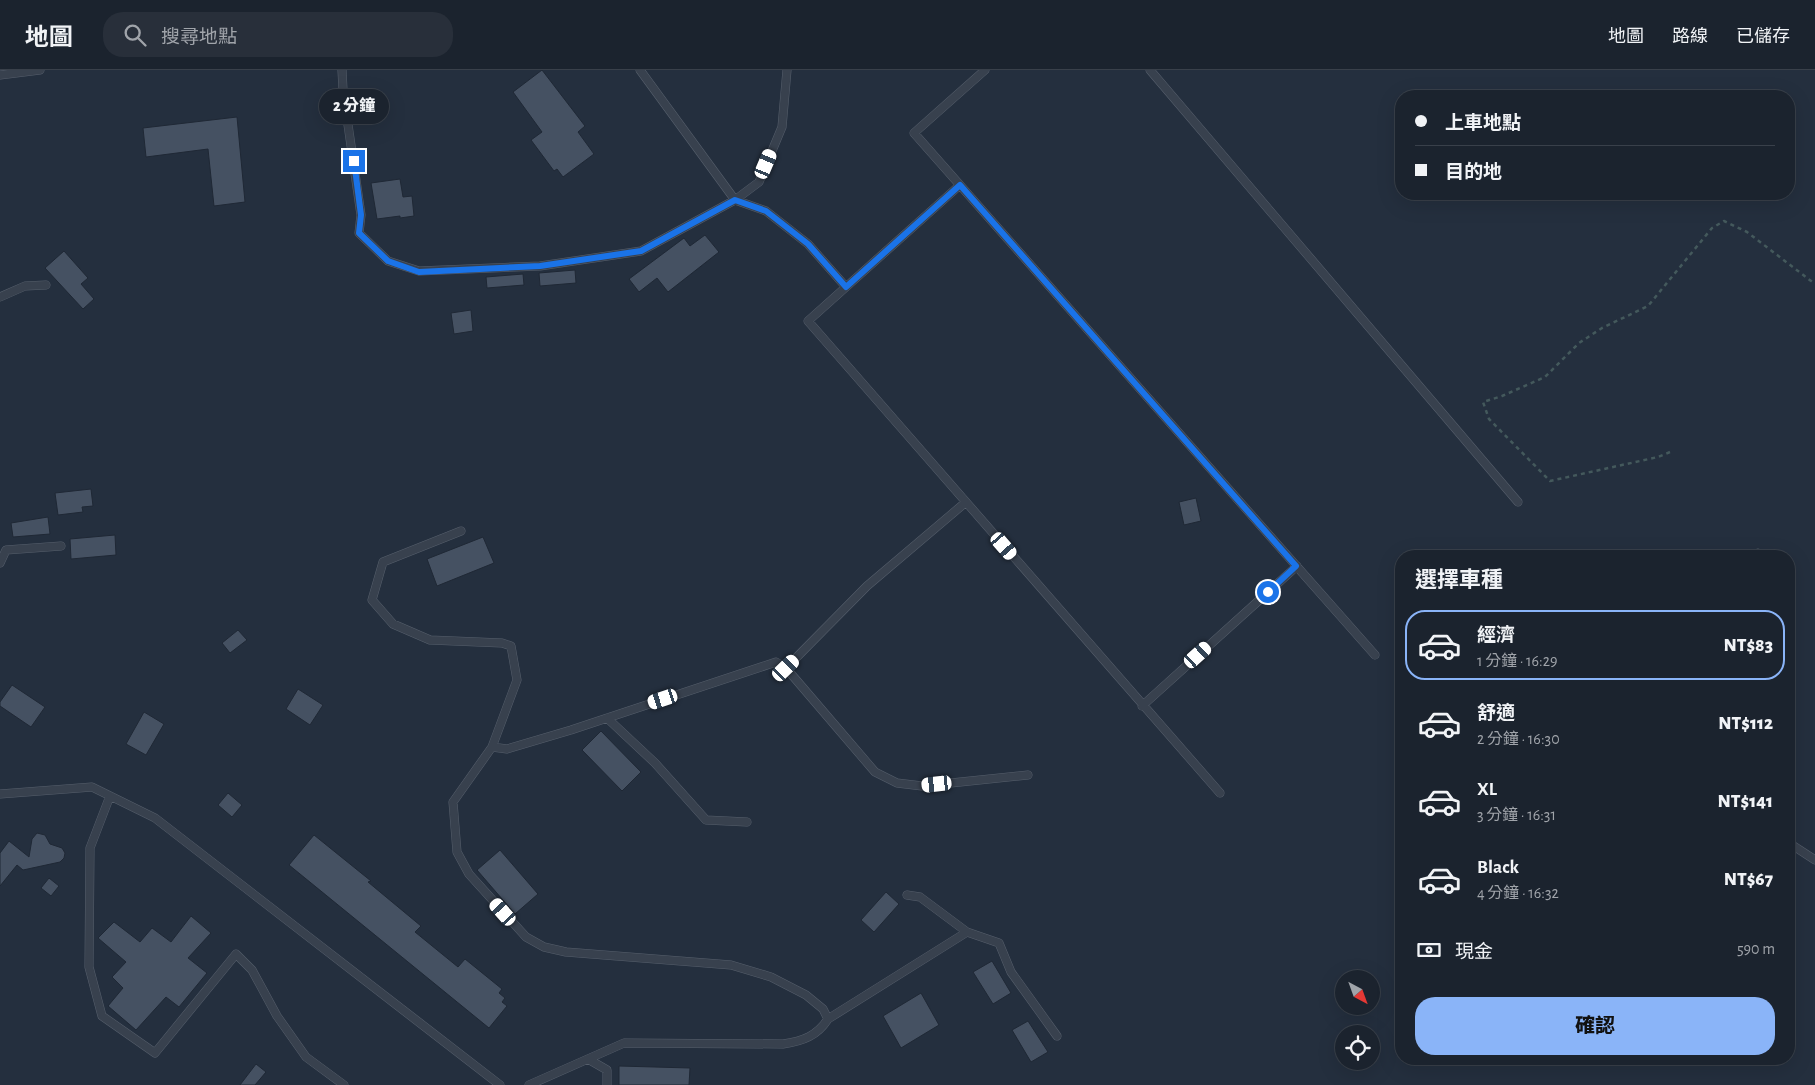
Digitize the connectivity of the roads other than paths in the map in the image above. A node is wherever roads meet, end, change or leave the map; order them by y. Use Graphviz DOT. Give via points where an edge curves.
graph roads {
  1 [pos="40,70"];
  2 [pos="342,70"];
  3 [pos="640,70"];
  4 [pos="787,70"];
  5 [pos="985,70"];
  6 [pos="1150,70"];
  7 [pos="23,71"];
  8 [pos="0,75"];
  9 [pos="960,185"];
  10 [pos="735,200"];
  11 [pos="46,285"];
  12 [pos="846,287"];
  13 [pos="0,297"];
  14 [pos="966,502"];
  15 [pos="1518,502"];
  16 [pos="461,531"];
  17 [pos="61,546"];
  18 [pos="0,563"];
  19 [pos="1296,566"];
  20 [pos="1375,655"];
  21 [pos="786,668"];
  22 [pos="1142,706"];
  23 [pos="607,718"];
  24 [pos="492,747"];
  25 [pos="1028,776"];
  26 [pos="1220,793"];
  27 [pos="0,794"];
  28 [pos="110,796"];
  29 [pos="747,822"];
  30 [pos="1795,847"];
  31 [pos="1815,860"];
  32 [pos="907,895"];
  33 [pos="967,932"];
  34 [pos="828,1019"];
  35 [pos="1057,1036"];
  36 [pos="588,1059"];
  37 [pos="344,1085"];
  38 [pos="500,1085"];
  39 [pos="529,1085"];
  40 [pos="607,1085"];
  1 -- 7 [label="lane"];
  2 -- 10 [label="lane" via="361,215 359,233 388,261 419,272 540,266 641,251"];
  3 -- 10 [label="lane"];
  4 -- 10 [label="lane" via="782,127 759,182"];
  5 -- 9 [label="lane" via="914,132"];
  6 -- 15 [label="lane"];
  7 -- 8 [label="lane"];
  9 -- 12 [label="lane"];
  9 -- 19 [label="lane"];
  10 -- 12 [label="lane" via="766,211 808,244"];
  11 -- 13 [label="lane" via="26,286"];
  12 -- 14 [label="lane" via="808,320"];
  14 -- 21 [label="lane" via="867,586"];
  14 -- 22 [label="lane"];
  16 -- 24 [label="lane" via="383,562 372,600 393,624 430,640 511,646 517,680"];
  17 -- 18 [label="lane" via="6,550"];
  19 -- 20 [label="lane"];
  19 -- 22 [label="lane"];
  21 -- 23 [label="lane" via="776,662"];
  21 -- 25 [label="lane" via="875,772 897,783 922,786"];
  22 -- 26 [label="lane"];
  23 -- 24 [label="lane" via="507,749"];
  23 -- 29 [label="lane" via="655,763 706,820"];
  24 -- 34 [label="lane" via="454,802 457,852 469,874 526,937 544,947 566,952 731,965 771,977 806,995 823,1009"];
  27 -- 28 [label="lane" via="92,787"];
  28 -- 37 [label="lane" via="90,848 89,967 102,1016 155,1053 236,954 252,970 277,1016 306,1056"];
  28 -- 38 [label="lane" via="155,818"];
  30 -- 31 [label="lane"];
  32 -- 33 [label="lane" via="920,897"];
  33 -- 34 [label="lane"];
  33 -- 35 [label="lane" via="999,943 1011,972"];
  34 -- 36 [label="lane" via="821,1029 802,1041 783,1044 624,1043"];
  36 -- 39 [label="lane"];
  36 -- 40 [label="lane" via="607,1070"];
}
